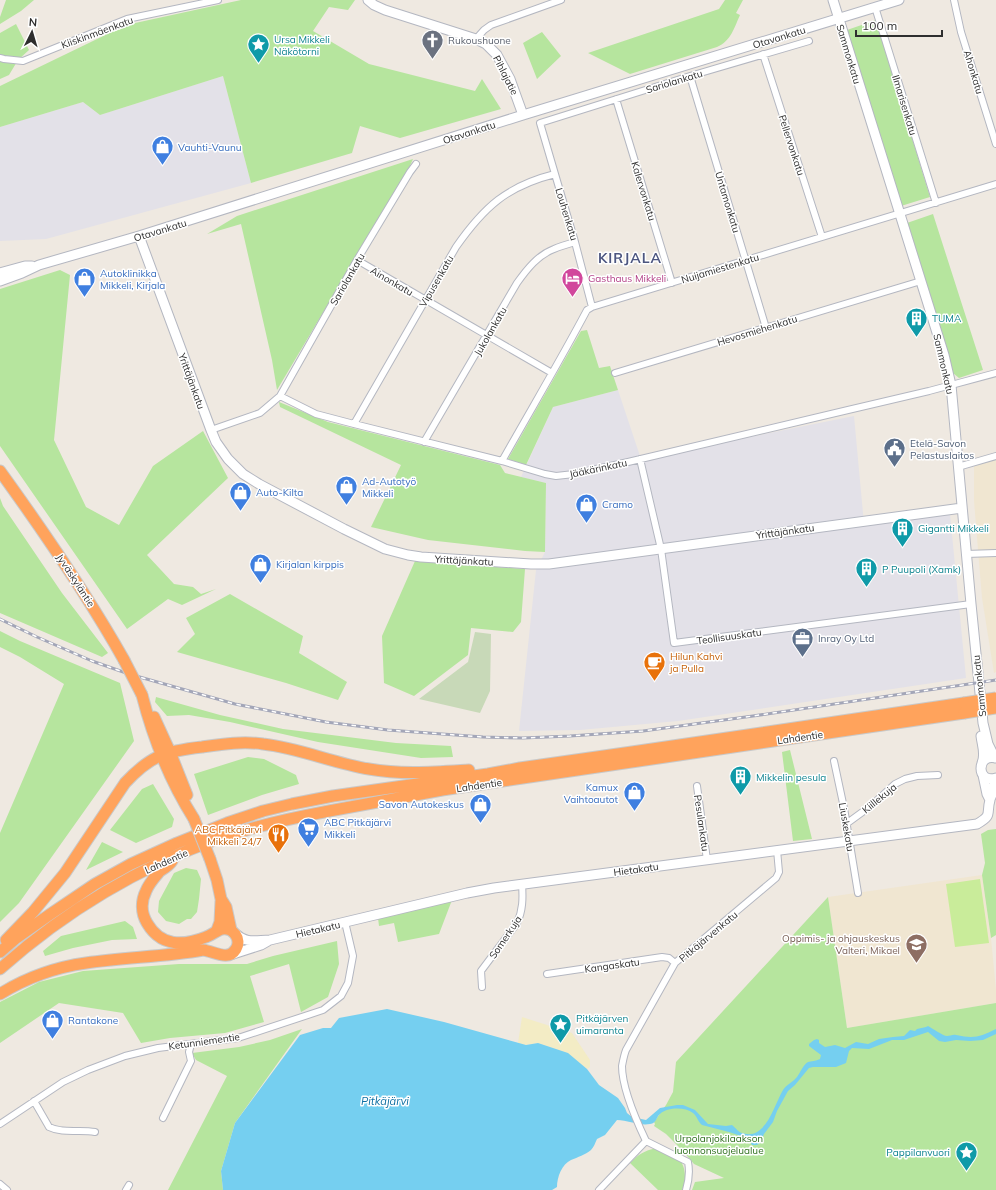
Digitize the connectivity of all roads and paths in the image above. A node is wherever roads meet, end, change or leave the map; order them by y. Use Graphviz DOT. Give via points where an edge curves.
graph roads {
  1 [pos="218,0"];
  2 [pos="368,0"];
  3 [pos="561,0"];
  4 [pos="833,0"];
  5 [pos="899,0"];
  6 [pos="954,0"];
  7 [pos="875,7"];
  8 [pos="838,19"];
  9 [pos="476,38"];
  10 [pos="809,41"];
  11 [pos="762,54"];
  12 [pos="0,58"];
  13 [pos="690,76"];
  14 [pos="616,99"];
  15 [pos="523,115"];
  16 [pos="540,122"];
  17 [pos="996,144"];
  18 [pos="416,164"];
  19 [pos="555,174"];
  20 [pos="996,184"];
  21 [pos="936,203"];
  22 [pos="900,214"];
  23 [pos="139,236"];
  24 [pos="822,237"];
  25 [pos="576,242"];
  26 [pos="357,260"];
  27 [pos="746,260"];
  28 [pos="39,265"];
  29 [pos="0,273"];
  30 [pos="0,281"];
  31 [pos="921,281"];
  32 [pos="672,283"];
  33 [pos="426,300"];
  34 [pos="592,307"];
  35 [pos="766,328"];
  36 [pos="487,335"];
  37 [pos="552,373"];
  38 [pos="615,373"];
  39 [pos="996,373"];
  40 [pos="951,385"];
  41 [pos="280,396"];
  42 [pos="354,424"];
  43 [pos="211,430"];
  44 [pos="424,442"];
  45 [pos="996,456"];
  46 [pos="640,459"];
  47 [pos="502,461"];
  48 [pos="958,467"];
  49 [pos="0,470"];
  50 [pos="962,508"];
  51 [pos="661,549"];
  52 [pos="996,553"];
  53 [pos="966,554"];
  54 [pos="971,604"];
  55 [pos="996,698"];
  56 [pos="964,708"];
  57 [pos="996,708"];
  58 [pos="983,723"];
  59 [pos="166,754"];
  60 [pos="996,758"];
  61 [pos="834,761"];
  62 [pos="982,763"];
  63 [pos="520,768"];
  64 [pos="938,775"];
  65 [pos="983,776"];
  66 [pos="996,778"];
  67 [pos="696,786"];
  68 [pos="990,800"];
  69 [pos="846,824"];
  70 [pos="849,840"];
  71 [pos="777,850"];
  72 [pos="175,855"];
  73 [pos="707,860"];
  74 [pos="522,884"];
  75 [pos="858,893"];
  76 [pos="221,899"];
  77 [pos="345,922"];
  78 [pos="215,932"];
  79 [pos="234,932"];
  80 [pos="270,940"];
  81 [pos="0,946"];
  82 [pos="0,952"];
  83 [pos="225,955"];
  84 [pos="675,963"];
  85 [pos="0,969"];
  86 [pos="547,974"];
  87 [pos="482,987"];
  88 [pos="0,994"];
  89 [pos="191,1044"];
  90 [pos="34,1101"];
  91 [pos="163,1118"];
  92 [pos="0,1124"];
  93 [pos="95,1132"];
  94 [pos="646,1141"];
  95 [pos="0,1184"];
  96 [pos="7,1190"];
  97 [pos="600,1190"];
  98 [pos="686,1190"];
  1 -- 12 [label="street, Kiiskinmäenkatu" via="127,19 23,61"];
  2 -- 9 [label="street, Pihlajatie" via="385,10"];
  3 -- 9 [label="street" via="491,25"];
  4 -- 8 [label="street, Sammonkatu"];
  5 -- 7 [label="street, Otavankatu"];
  6 -- 17 [label="street, Ahonkatu" via="961,32"];
  7 -- 8 [label="street, Otavankatu"];
  7 -- 21 [label="street, Ilmarisenkatu"];
  8 -- 15 [label="street, Otavankatu"];
  8 -- 22 [label="street, Sammonkatu"];
  9 -- 15 [label="street, Pihlajatie" via="497,55 510,79"];
  10 -- 11 [label="street, Sariolankatu"];
  11 -- 13 [label="street, Sariolankatu"];
  11 -- 24 [label="street, Pellervonkatu"];
  13 -- 14 [label="street, Sariolankatu"];
  13 -- 27 [label="street, Untamonkatu"];
  14 -- 16 [label="street, Sariolankatu"];
  14 -- 32 [label="street, Kalervonkatu"];
  15 -- 23 [label="street, Otavankatu"];
  16 -- 19 [label="street, Louhenkatu"];
  18 -- 26 [label="street, Sariolankatu"];
  19 -- 25 [label="street, Louhenkatu"];
  19 -- 33 [label="street, Vipusenkatu" via="518,187 485,211 456,247"];
  20 -- 21 [label="street, Nuijamiestenkatu"];
  21 -- 22 [label="street, Nuijamiestenkatu"];
  22 -- 24 [label="street, Nuijamiestenkatu"];
  22 -- 31 [label="street, Sammonkatu"];
  23 -- 28 [label="street, Otavankatu"];
  23 -- 43 [label="street, Yrittäjänkatu"];
  24 -- 27 [label="street, Nuijamiestenkatu"];
  25 -- 34 [label="street, Louhenkatu"];
  25 -- 36 [label="street, Jukolankatu" via="553,249 528,268 517,282"];
  26 -- 33 [label="street, Ainonkatu"];
  26 -- 41 [label="street, Sariolankatu"];
  27 -- 32 [label="street, Nuijamiestenkatu"];
  27 -- 35 [label="street, Untamonkatu"];
  28 -- 29 [label="street, Otavankatu"];
  28 -- 30 [label="street, Otavankatu"];
  31 -- 35 [label="street, Hevosmiehenkatu"];
  31 -- 40 [label="street, Sammonkatu"];
  32 -- 34 [label="street, Nuijamiestenkatu"];
  33 -- 36 [label="street, Ainonkatu"];
  33 -- 42 [label="street, Vipusenkatu"];
  34 -- 37 [label="street" via="587,310"];
  35 -- 38 [label="street, Hevosmiehenkatu"];
  36 -- 37 [label="street, Ainonkatu"];
  36 -- 44 [label="street, Jukolankatu"];
  37 -- 47 [label="street"];
  39 -- 40 [label="street, Jääkärinkatu"];
  40 -- 46 [label="street, Jääkärinkatu"];
  40 -- 48 [label="street, Sammonkatu"];
  41 -- 42 [label="street, Jääkärinkatu" via="316,414"];
  41 -- 43 [label="street" via="260,413"];
  42 -- 44 [label="street, Jääkärinkatu"];
  43 -- 51 [label="street, Yrittäjänkatu" via="228,459 243,474 385,549 420,557 549,564"];
  44 -- 47 [label="street, Jääkärinkatu"];
  45 -- 48 [label="street"];
  46 -- 47 [label="street, Jääkärinkatu" via="556,476"];
  46 -- 51 [label="street, Teollisuuskatu"];
  48 -- 50 [label="street, Sammonkatu"];
  49 -- 59 [label="highway, Jyväskyläntie, bridge" via="88,598 142,695 147,717"];
  50 -- 51 [label="street, Yrittäjänkatu"];
  50 -- 53 [label="street, Sammonkatu"];
  51 -- 54 [label="street, Teollisuuskatu" via="674,643"];
  52 -- 53 [label="street"];
  53 -- 54 [label="street, Sammonkatu"];
  54 -- 58 [label="street, Sammonkatu"];
  55 -- 56 [label="highway, Lahdentie, bridge"];
  56 -- 57 [label="highway, Lahdentie, bridge"];
  56 -- 63 [label="highway, Lahdentie"];
  56 -- 72 [label="highway, Lahdentie" via="382,800 281,821 221,838"];
  58 -- 60 [label="street, Sammonkatu" via="988,744"];
  58 -- 62 [label="street, Sammonkatu" via="981,743 985,755"];
  59 -- 63 [label="highway" via="177,750 246,743 278,746 350,765 395,772"];
  59 -- 76 [label="highway, Jyväskyläntie, bridge" via="188,798 217,880"];
  59 -- 81 [label="highway" via="141,767 125,783 65,873 33,912"];
  60 -- 62 [label="street" via="989,758"];
  61 -- 69 [label="street, Liuskekatu"];
  62 -- 65 [label="street, Sammonkatu"];
  63 -- 82 [label="highway, Lahdentie" via="333,796 271,809 227,823 177,842 101,881 49,915"];
  64 -- 69 [label="street, Kiillekuja" via="917,776 895,784"];
  65 -- 66 [label="street" via="989,779"];
  65 -- 68 [label="street"];
  66 -- 68 [label="street, Hietakatu"];
  67 -- 73 [label="street, Pesulankatu"];
  68 -- 70 [label="street, Hietakatu" via="988,815 977,824"];
  69 -- 70 [label="street, Liuskekatu"];
  70 -- 71 [label="street, Hietakatu"];
  70 -- 75 [label="street, Liuskekatu"];
  71 -- 73 [label="street, Hietakatu"];
  71 -- 84 [label="street, Pitkäjärvenkatu" via="779,872 776,878"];
  72 -- 78 [label="highway" via="146,889 142,904 145,918 152,931 171,942 187,943"];
  72 -- 85 [label="highway, Lahdentie" via="98,896 55,924"];
  73 -- 74 [label="street, Hietakatu"];
  74 -- 77 [label="street, Hietakatu" via="468,893"];
  74 -- 87 [label="street, Somerkuja" via="521,915 481,971"];
  76 -- 78 [label="highway, Jyväskyläntie" via="220,922"];
  76 -- 79 [label="highway, Jyväskyläntie"];
  77 -- 80 [label="street, Hietakatu"];
  77 -- 89 [label="street, Ketunniementie" via="353,956 348,983 341,996 323,1010 238,1038"];
  78 -- 79 [label="highway" via="227,929"];
  78 -- 83 [label="highway" via="211,938 212,948 215,952"];
  79 -- 80 [label="street, Hietakatu" via="241,939"];
  79 -- 83 [label="highway" via="238,946 235,951"];
  80 -- 83 [label="street, Hietakatu"];
  83 -- 88 [label="highway" via="203,950 85,963 36,977"];
  84 -- 86 [label="street, Kangaskatu" via="669,958 662,957"];
  84 -- 94 [label="street, Pitkäjärvenkatu" via="626,1050 622,1064 623,1080"];
  89 -- 90 [label="street, Ketunniementie" via="125,1056 63,1082"];
  89 -- 91 [label="street" via="190,1061"];
  90 -- 92 [label="street, Ketunniementie"];
  90 -- 93 [label="street" via="50,1127"];
  94 -- 97 [label="street"];
  94 -- 98 [label="street" via="688,1162 690,1172"];
  95 -- 96 [label="street"];
}
